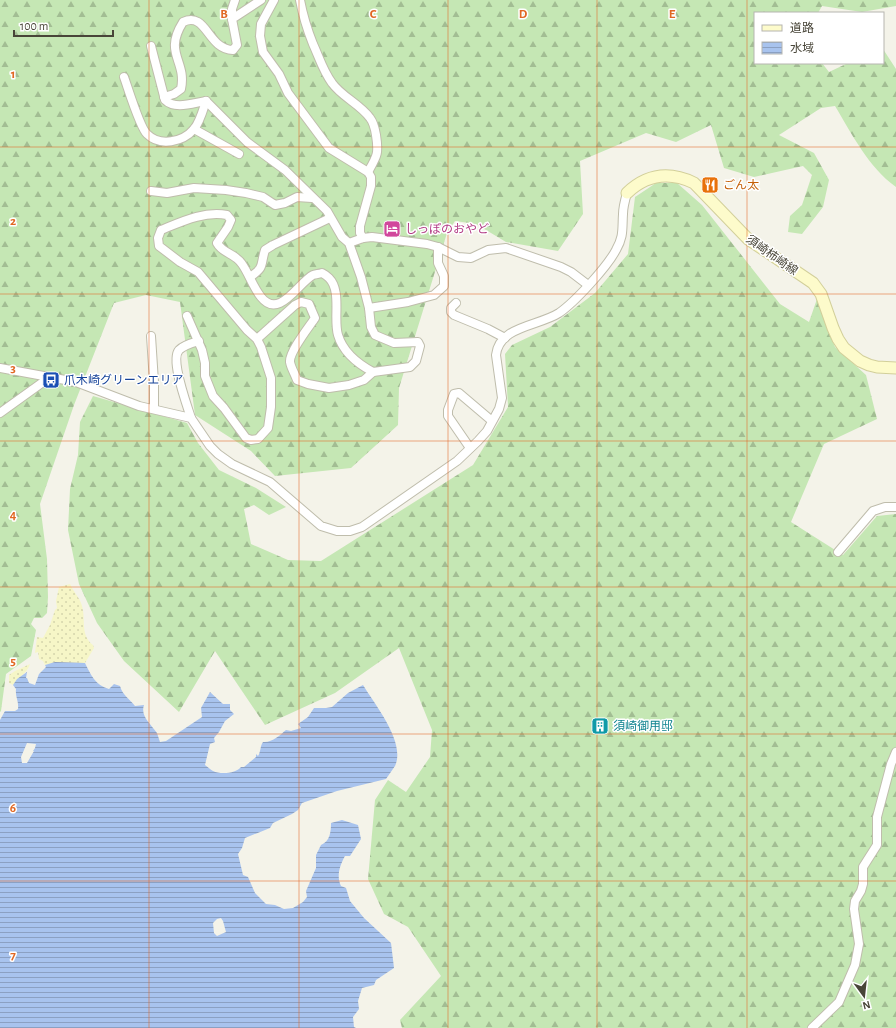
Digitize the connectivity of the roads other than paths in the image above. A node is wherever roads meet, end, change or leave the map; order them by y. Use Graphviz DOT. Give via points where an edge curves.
graph roads {
  1 [pos="235,0"];
  2 [pos="261,0"];
  3 [pos="274,0"];
  4 [pos="300,0"];
  5 [pos="232,19"];
  6 [pos="151,46"];
  7 [pos="124,77"];
  8 [pos="164,96"];
  9 [pos="206,101"];
  10 [pos="194,129"];
  11 [pos="239,154"];
  12 [pos="368,172"];
  13 [pos="151,191"];
  14 [pos="627,193"];
  15 [pos="312,198"];
  16 [pos="330,218"];
  17 [pos="363,238"];
  18 [pos="349,243"];
  19 [pos="438,247"];
  20 [pos="250,277"];
  21 [pos="588,285"];
  22 [pos="456,303"];
  23 [pos="369,308"];
  24 [pos="188,316"];
  25 [pos="150,336"];
  26 [pos="505,338"];
  27 [pos="257,339"];
  28 [pos="199,340"];
  29 [pos="0,368"];
  30 [pos="896,368"];
  31 [pos="373,372"];
  32 [pos="50,377"];
  33 [pos="154,409"];
  34 [pos="0,413"];
  35 [pos="191,418"];
  36 [pos="492,421"];
  37 [pos="470,448"];
  38 [pos="896,507"];
  39 [pos="838,552"];
  40 [pos="896,752"];
  41 [pos="812,1028"];
  1 -- 5 [label="street"];
  2 -- 5 [label="street"];
  3 -- 12 [label="street" via="261,24 263,52 279,74 288,93 329,148"];
  4 -- 12 [label="street" via="309,35 332,83 367,114 374,125 378,154"];
  5 -- 8 [label="street" via="237,45 233,50 226,49 213,40 201,23 192,19 183,22 174,46 182,76 181,89"];
  6 -- 8 [label="street"];
  7 -- 10 [label="street" via="146,134 156,140 169,142 185,137"];
  8 -- 9 [label="street" via="165,100 174,106"];
  9 -- 10 [label="street"];
  9 -- 15 [label="street" via="247,142 299,182"];
  10 -- 11 [label="street"];
  12 -- 17 [label="street" via="371,186 360,226"];
  13 -- 15 [label="street" via="167,193 194,188 226,190 263,197 275,205 297,197"];
  14 -- 21 [label="street" via="622,212 622,236 603,269"];
  14 -- 30 [label="main road, 須崎柿崎線" via="636,184 663,176 684,178 694,184 748,239 813,283 821,294 838,340 844,348 868,365"];
  15 -- 16 [label="street"];
  16 -- 18 [label="street"];
  16 -- 20 [label="street" via="272,244 264,250 262,266"];
  17 -- 18 [label="street"];
  17 -- 19 [label="street"];
  18 -- 23 [label="street"];
  19 -- 21 [label="street" via="458,257 471,258 488,250 506,248 561,267"];
  19 -- 23 [label="street" via="438,263 444,276 444,286 440,291 408,302"];
  20 -- 27 [label="street" via="241,262 234,255 220,249 217,243 231,220 227,215 206,214 161,230 159,246 198,272"];
  20 -- 31 [label="street" via="261,297 272,304 282,302 312,276 322,273 330,278 336,301 337,335 351,356"];
  21 -- 26 [label="street" via="559,312 517,330"];
  22 -- 26 [label="street" via="451,308 454,315"];
  23 -- 31 [label="street" via="371,327 375,335 394,342 418,342 420,346 416,361 410,367"];
  24 -- 28 [label="street"];
  25 -- 33 [label="street"];
  26 -- 36 [label="street" via="497,348 502,398"];
  27 -- 28 [label="street" via="271,378 271,407 268,428 258,439 251,440 246,438 213,396 205,376 205,363"];
  27 -- 31 [label="street" via="295,305 301,302 309,304 315,318 290,362 297,380 329,388 364,380"];
  28 -- 35 [label="street" via="184,346 176,357"];
  29 -- 32 [label="street"];
  32 -- 33 [label="street" via="76,382 139,406"];
  32 -- 34 [label="street"];
  33 -- 35 [label="street"];
  35 -- 37 [label="street" via="218,454 232,464 270,482 321,526 337,531 350,531 362,527 457,461"];
  36 -- 37 [label="street" via="487,431"];
  36 -- 37 [label="street" via="459,393 454,394 448,416"];
  38 -- 39 [label="street" via="873,511"];
  40 -- 41 [label="street" via="878,817 876,845 863,867 863,884 855,901 859,944 856,960 840,1002"];
}
